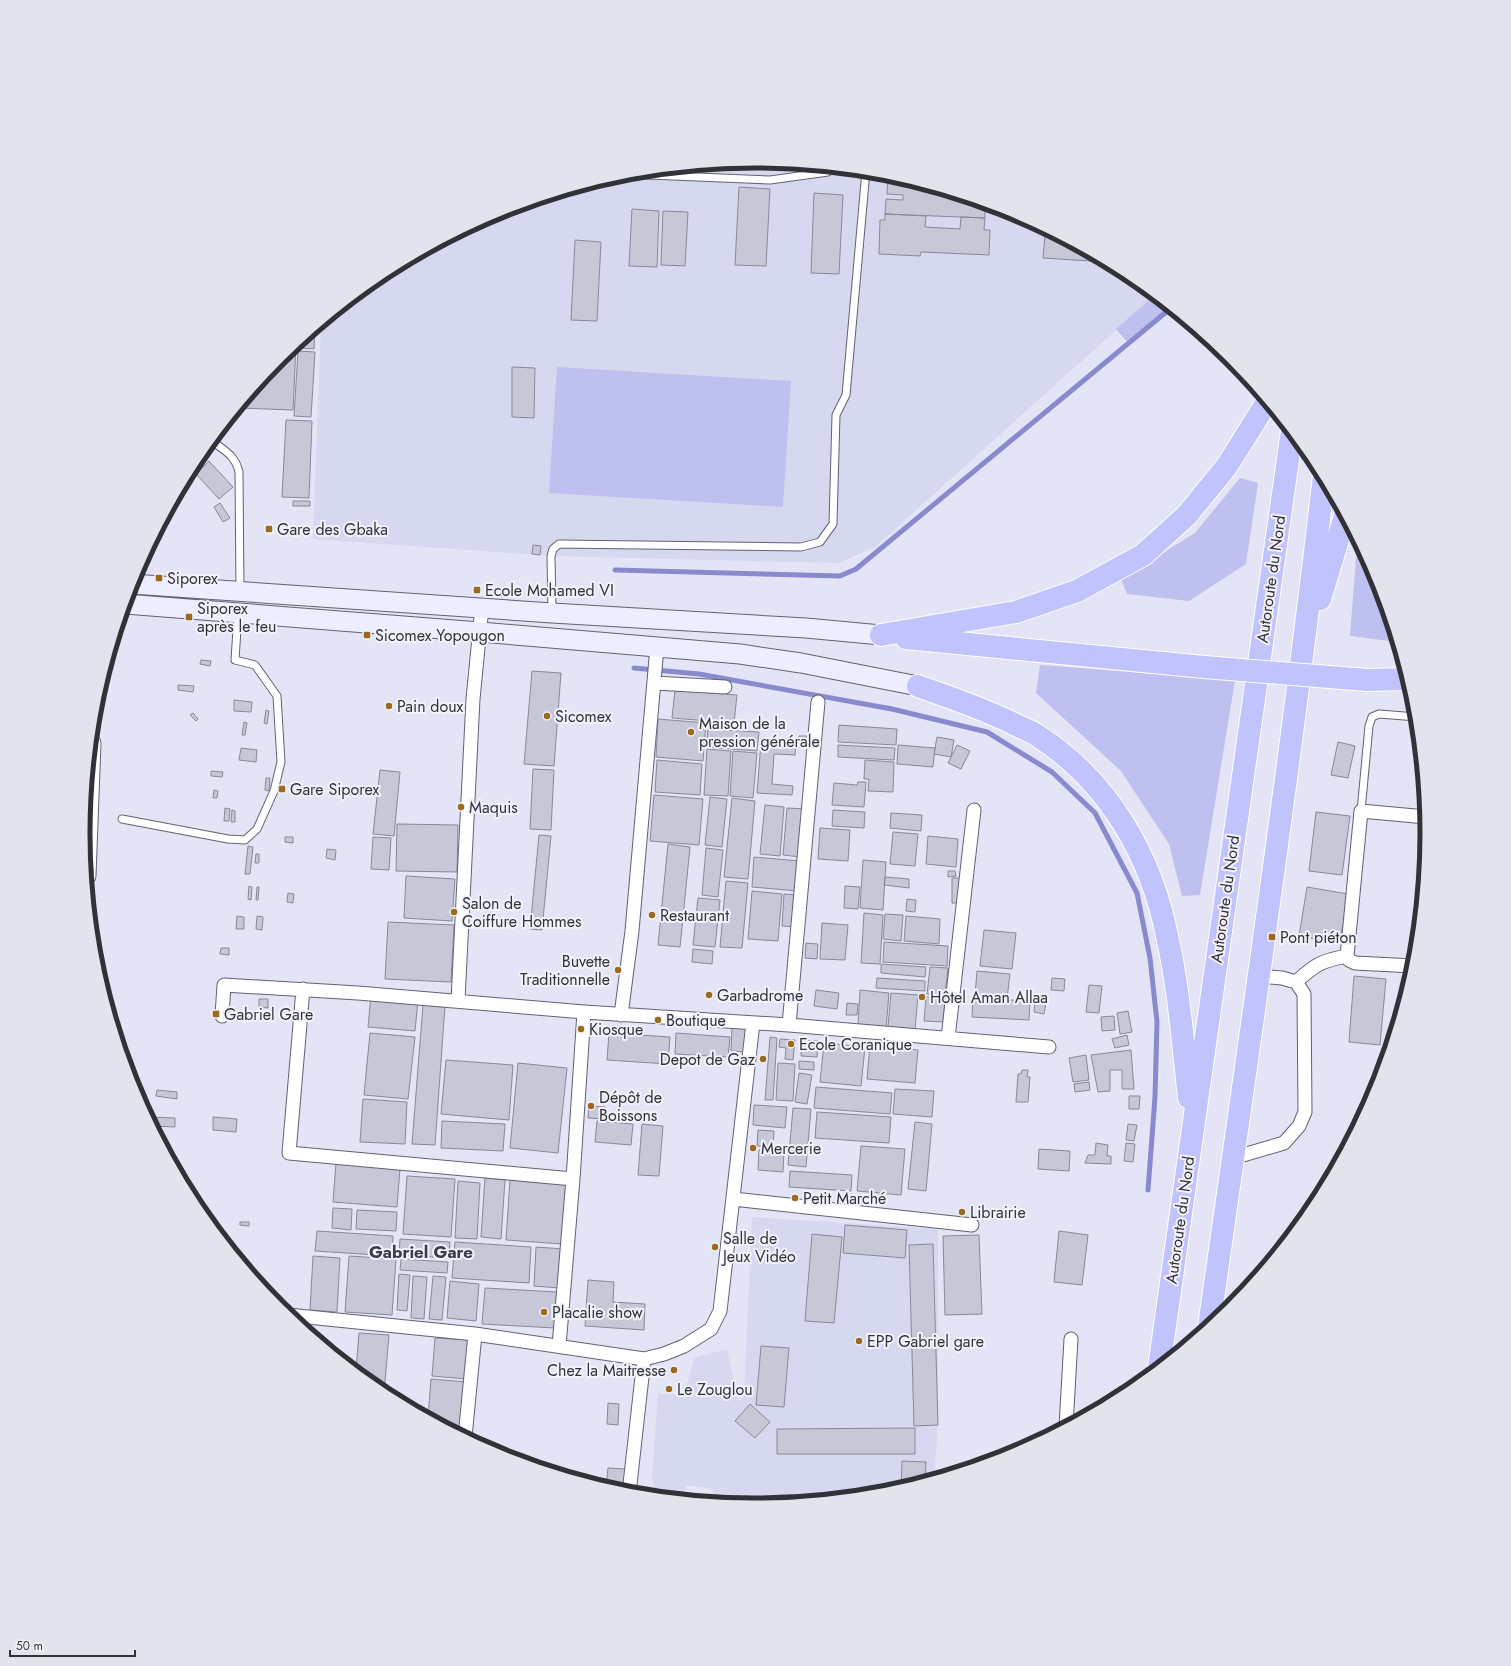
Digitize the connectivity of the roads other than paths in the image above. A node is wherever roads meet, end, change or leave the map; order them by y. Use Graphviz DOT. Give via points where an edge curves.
graph roads {
  1 [pos="828,172"];
  2 [pos="655,175"];
  3 [pos="865,177"];
  4 [pos="1265,405"];
  5 [pos="1291,439"];
  6 [pos="216,444"];
  7 [pos="1323,485"];
  8 [pos="1343,522"];
  9 [pos="138,584"];
  10 [pos="240,591"];
  11 [pos="131,604"];
  12 [pos="482,607"];
  13 [pos="238,613"];
  14 [pos="552,613"];
  15 [pos="480,632"];
  16 [pos="881,635"];
  17 [pos="1304,643"];
  18 [pos="657,652"];
  19 [pos="1402,679"];
  20 [pos="655,680"];
  21 [pos="918,686"];
  22 [pos="725,687"];
  23 [pos="818,702"];
  24 [pos="1410,716"];
  25 [pos="974,810"];
  26 [pos="1361,811"];
  27 [pos="1421,817"];
  28 [pos="122,819"];
  29 [pos="1347,956"];
  30 [pos="1407,966"];
  31 [pos="1259,976"];
  32 [pos="1296,982"];
  33 [pos="303,989"];
  34 [pos="458,1000"];
  35 [pos="584,1012"];
  36 [pos="621,1015"];
  37 [pos="222,1016"];
  38 [pos="753,1023"];
  39 [pos="789,1025"];
  40 [pos="948,1038"];
  41 [pos="1049,1047"];
  42 [pos="1193,1127"];
  43 [pos="1233,1158"];
  44 [pos="573,1178"];
  45 [pos="733,1199"];
  46 [pos="972,1225"];
  47 [pos="298,1316"];
  48 [pos="1210,1318"];
  49 [pos="475,1334"];
  50 [pos="1071,1339"];
  51 [pos="559,1346"];
  52 [pos="644,1359"];
  53 [pos="1160,1362"];
  54 [pos="1066,1421"];
  55 [pos="465,1432"];
  56 [pos="631,1487"];
  1 -- 2 [label="lane" via="770,180"];
  3 -- 14 [label="lane" via="846,395 836,415 833,524 820,542 801,547 559,544 553,549 551,556"];
  4 -- 16 [label="highway" via="1227,466 1187,515 1142,555 1077,592 1016,612"];
  5 -- 42 [label="highway, Autoroute du Nord"];
  6 -- 10 [label="lane" via="232,457 239,472"];
  7 -- 17 [label="highway"];
  8 -- 17 [label="highway"];
  9 -- 10 [label="main road"];
  10 -- 12 [label="main road"];
  11 -- 13 [label="main road"];
  12 -- 14 [label="main road"];
  12 -- 15 [label="street"];
  13 -- 15 [label="main road"];
  13 -- 28 [label="lane" via="235,660 255,665 277,696 281,762 274,791 257,829 245,840 228,839"];
  14 -- 16 [label="main road"];
  15 -- 18 [label="main road"];
  15 -- 34 [label="street" via="473,699"];
  16 -- 19 [label="highway, bridge" via="1204,667 1367,680"];
  17 -- 31 [label="highway"];
  18 -- 20 [label="street"];
  18 -- 21 [label="main road" via="740,654"];
  20 -- 22 [label="street"];
  20 -- 36 [label="street" via="632,931"];
  21 -- 42 [label="highway" via="995,714 1037,735 1068,757 1101,790 1129,832 1151,878 1167,935 1178,1001"];
  23 -- 39 [label="street"];
  24 -- 26 [label="lane" via="1379,714 1372,717"];
  25 -- 40 [label="street"];
  26 -- 27 [label="street"];
  26 -- 29 [label="street"];
  29 -- 30 [label="street" via="1355,962"];
  29 -- 32 [label="street" via="1325,960"];
  31 -- 32 [label="street"];
  31 -- 43 [label="highway"];
  32 -- 43 [label="street" via="1304,994 1305,1112 1299,1126 1284,1143"];
  33 -- 34 [label="street"];
  33 -- 37 [label="street" via="224,985"];
  33 -- 44 [label="street" via="289,1153"];
  34 -- 35 [label="street"];
  35 -- 36 [label="street"];
  35 -- 44 [label="street"];
  36 -- 38 [label="street"];
  38 -- 39 [label="street"];
  38 -- 45 [label="street"];
  39 -- 40 [label="street"];
  40 -- 41 [label="street"];
  42 -- 53 [label="highway, Autoroute du Nord"];
  43 -- 48 [label="highway"];
  44 -- 51 [label="street"];
  45 -- 46 [label="street"];
  45 -- 52 [label="street" via="720,1311 711,1329 684,1346"];
  47 -- 49 [label="street"];
  49 -- 51 [label="street"];
  49 -- 55 [label="street"];
  50 -- 54 [label="street"];
  51 -- 52 [label="street"];
  52 -- 56 [label="street"];
}
